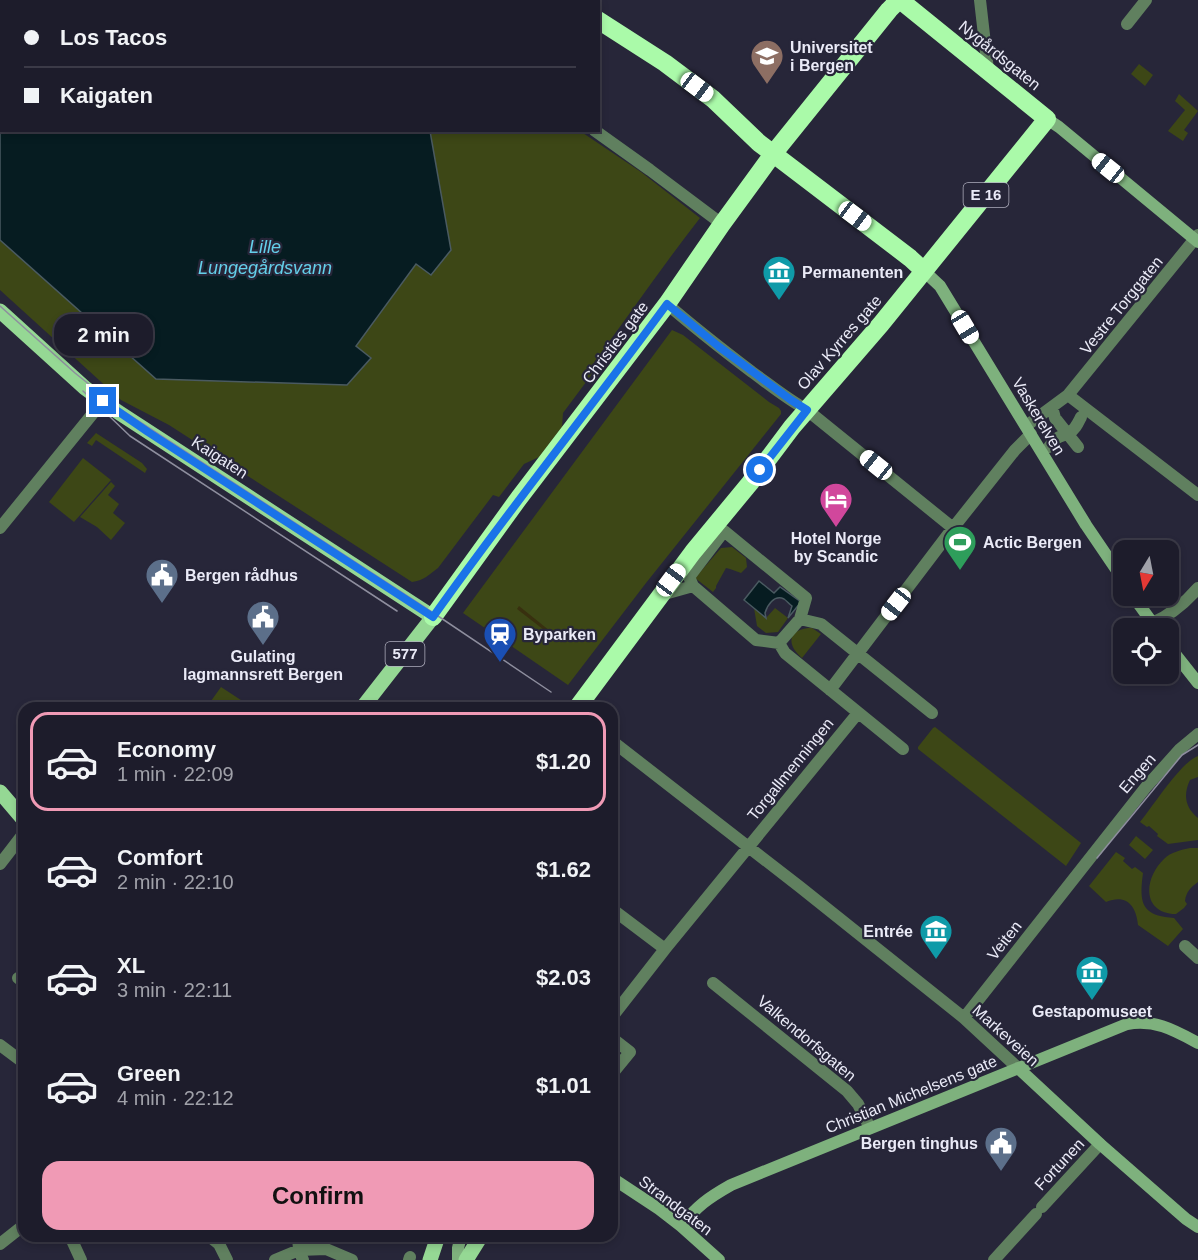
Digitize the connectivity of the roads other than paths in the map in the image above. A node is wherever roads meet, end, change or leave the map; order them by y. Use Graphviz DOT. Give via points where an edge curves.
graph roads {
  1 [pos="900,0"];
  2 [pos="980,0"];
  3 [pos="1146,0"];
  4 [pos="600,21"];
  5 [pos="1127,24"];
  6 [pos="988,70"];
  7 [pos="1047,119"];
  8 [pos="597,132"];
  9 [pos="773,154"];
  10 [pos="722,224"];
  11 [pos="1197,239"];
  12 [pos="924,271"];
  13 [pos="667,304"];
  14 [pos="0,311"];
  15 [pos="1068,395"];
  16 [pos="103,401"];
  17 [pos="1052,407"];
  18 [pos="807,410"];
  19 [pos="1082,417"];
  20 [pos="1029,430"];
  21 [pos="1066,434"];
  22 [pos="1049,447"];
  23 [pos="1078,447"];
  24 [pos="1198,495"];
  25 [pos="725,522"];
  26 [pos="0,528"];
  27 [pos="953,528"];
  28 [pos="1113,565"];
  29 [pos="693,586"];
  30 [pos="1198,588"];
  31 [pos="661,595"];
  32 [pos="433,617"];
  33 [pos="1163,618"];
  34 [pos="800,619"];
  35 [pos="779,643"];
  36 [pos="858,653"];
  37 [pos="1179,659"];
  38 [pos="1198,683"];
  39 [pos="830,690"];
  40 [pos="368,702"];
  41 [pos="581,702"];
  42 [pos="932,712"];
  43 [pos="858,713"];
  44 [pos="1198,734"];
  45 [pos="618,746"];
  46 [pos="903,749"];
  47 [pos="0,792"];
  48 [pos="18,812"];
  49 [pos="18,841"];
  50 [pos="749,847"];
  51 [pos="0,864"];
  52 [pos="785,875"];
  53 [pos="1070,883"];
  54 [pos="618,913"];
  55 [pos="1185,945"];
  56 [pos="665,949"];
  57 [pos="1198,958"];
  58 [pos="713,983"];
  59 [pos="618,1009"];
  60 [pos="964,1018"];
  61 [pos="618,1043"];
  62 [pos="1198,1043"];
  63 [pos="0,1045"];
  64 [pos="18,1058"];
  65 [pos="618,1067"];
  66 [pos="1018,1068"];
  67 [pos="870,1128"];
  68 [pos="1100,1144"];
  69 [pos="618,1182"];
  70 [pos="681,1226"];
  71 [pos="1198,1227"];
  72 [pos="18,1230"];
  73 [pos="73,1242"];
  74 [pos="216,1242"];
  75 [pos="436,1242"];
  76 [pos="460,1242"];
  77 [pos="476,1242"];
  78 [pos="0,1244"];
  79 [pos="301,1255"];
  80 [pos="81,1260"];
  81 [pos="227,1260"];
  82 [pos="276,1260"];
  83 [pos="352,1260"];
  84 [pos="430,1260"];
  85 [pos="458,1260"];
  86 [pos="466,1260"];
  87 [pos="719,1260"];
  88 [pos="994,1260"];
  1 -- 6 [label="highway, Nygårdsgaten"];
  1 -- 9 [label="highway, Christies gate"];
  2 -- 6 [label="street"];
  3 -- 5 [label="street"];
  4 -- 9 [label="highway" via="713,99"];
  6 -- 7 [label="highway, Nygårdsgaten"];
  7 -- 11 [label="main road"];
  7 -- 12 [label="highway, Olav Kyrres gate / E 16"];
  8 -- 10 [label="street"];
  9 -- 10 [label="highway, Christies gate"];
  9 -- 12 [label="highway"];
  10 -- 13 [label="highway, Christies gate"];
  11 -- 15 [label="street, Vestre Torggaten"];
  12 -- 18 [label="highway, Olav Kyrres gate / E 16"];
  12 -- 20 [label="main road, Vaskerelven" via="940,286"];
  13 -- 18 [label="street"];
  13 -- 32 [label="highway, Christies gate"];
  14 -- 16 [label="main road, Kaigaten"];
  15 -- 17 [label="street, Vestre Torggaten"];
  15 -- 24 [label="street"];
  16 -- 26 [label="street"];
  16 -- 32 [label="main road, Kaigaten"];
  17 -- 20 [label="street, Vestre Torggaten"];
  17 -- 21 [label="street"];
  18 -- 25 [label="highway, Olav Kyrres gate / E 16"];
  18 -- 27 [label="street"];
  19 -- 21 [label="street"];
  20 -- 27 [label="street"];
  20 -- 28 [label="main road, Vaskerelven"];
  21 -- 22 [label="street"];
  21 -- 23 [label="street"];
  25 -- 29 [label="street" via="689,577"];
  25 -- 31 [label="highway, Olav Kyrres gate / E 16" via="693,552"];
  25 -- 34 [label="street" via="806,598"];
  27 -- 36 [label="street"];
  29 -- 31 [label="street"];
  29 -- 35 [label="street" via="756,640"];
  30 -- 33 [label="street"];
  31 -- 41 [label="highway, Olav Kyrres gate / E 16"];
  32 -- 40 [label="main road, Christies gate / 577"];
  34 -- 35 [label="street"];
  34 -- 36 [label="street" via="821,624"];
  35 -- 39 [label="street" via="785,654"];
  36 -- 39 [label="street"];
  36 -- 42 [label="street"];
  37 -- 38 [label="main road"];
  39 -- 43 [label="street"];
  43 -- 46 [label="street"];
  43 -- 50 [label="street, Torgallmenningen"];
  44 -- 53 [label="street, Engen" via="1146,787"];
  45 -- 50 [label="street, Torgallmenningen"];
  47 -- 48 [label="main road"];
  49 -- 51 [label="street"];
  50 -- 52 [label="street, Torgallmenningen"];
  50 -- 56 [label="street, Torgallmenningen"];
  52 -- 60 [label="street, Markeveien"];
  53 -- 60 [label="street, Veiten"];
  54 -- 56 [label="street"];
  55 -- 57 [label="street"];
  56 -- 59 [label="street, Torgallmenningen"];
  58 -- 67 [label="street, Valkendorfsgaten" via="847,1091"];
  60 -- 66 [label="street, Markeveien"];
  61 -- 65 [label="street" via="630,1052"];
  62 -- 66 [label="main road, Christian Michelsens gate" via="1161,1025 1138,1022"];
  63 -- 64 [label="street"];
  66 -- 67 [label="main road, Christian Michelsens gate"];
  66 -- 68 [label="main road, Markeveien"];
  67 -- 70 [label="main road, Christian Michelsens gate" via="731,1185 706,1199"];
  68 -- 71 [label="main road, Markeveien"];
  68 -- 88 [label="street, Fortunen"];
  69 -- 70 [label="main road, Strandgaten"];
  70 -- 87 [label="main road, Strandgaten"];
  72 -- 78 [label="street"];
  73 -- 80 [label="street"];
  74 -- 81 [label="street"];
  75 -- 84 [label="main road"];
  76 -- 85 [label="main road"];
  77 -- 86 [label="main road"];
  79 -- 82 [label="street"];
  79 -- 83 [label="street" via="326,1249"];
}
